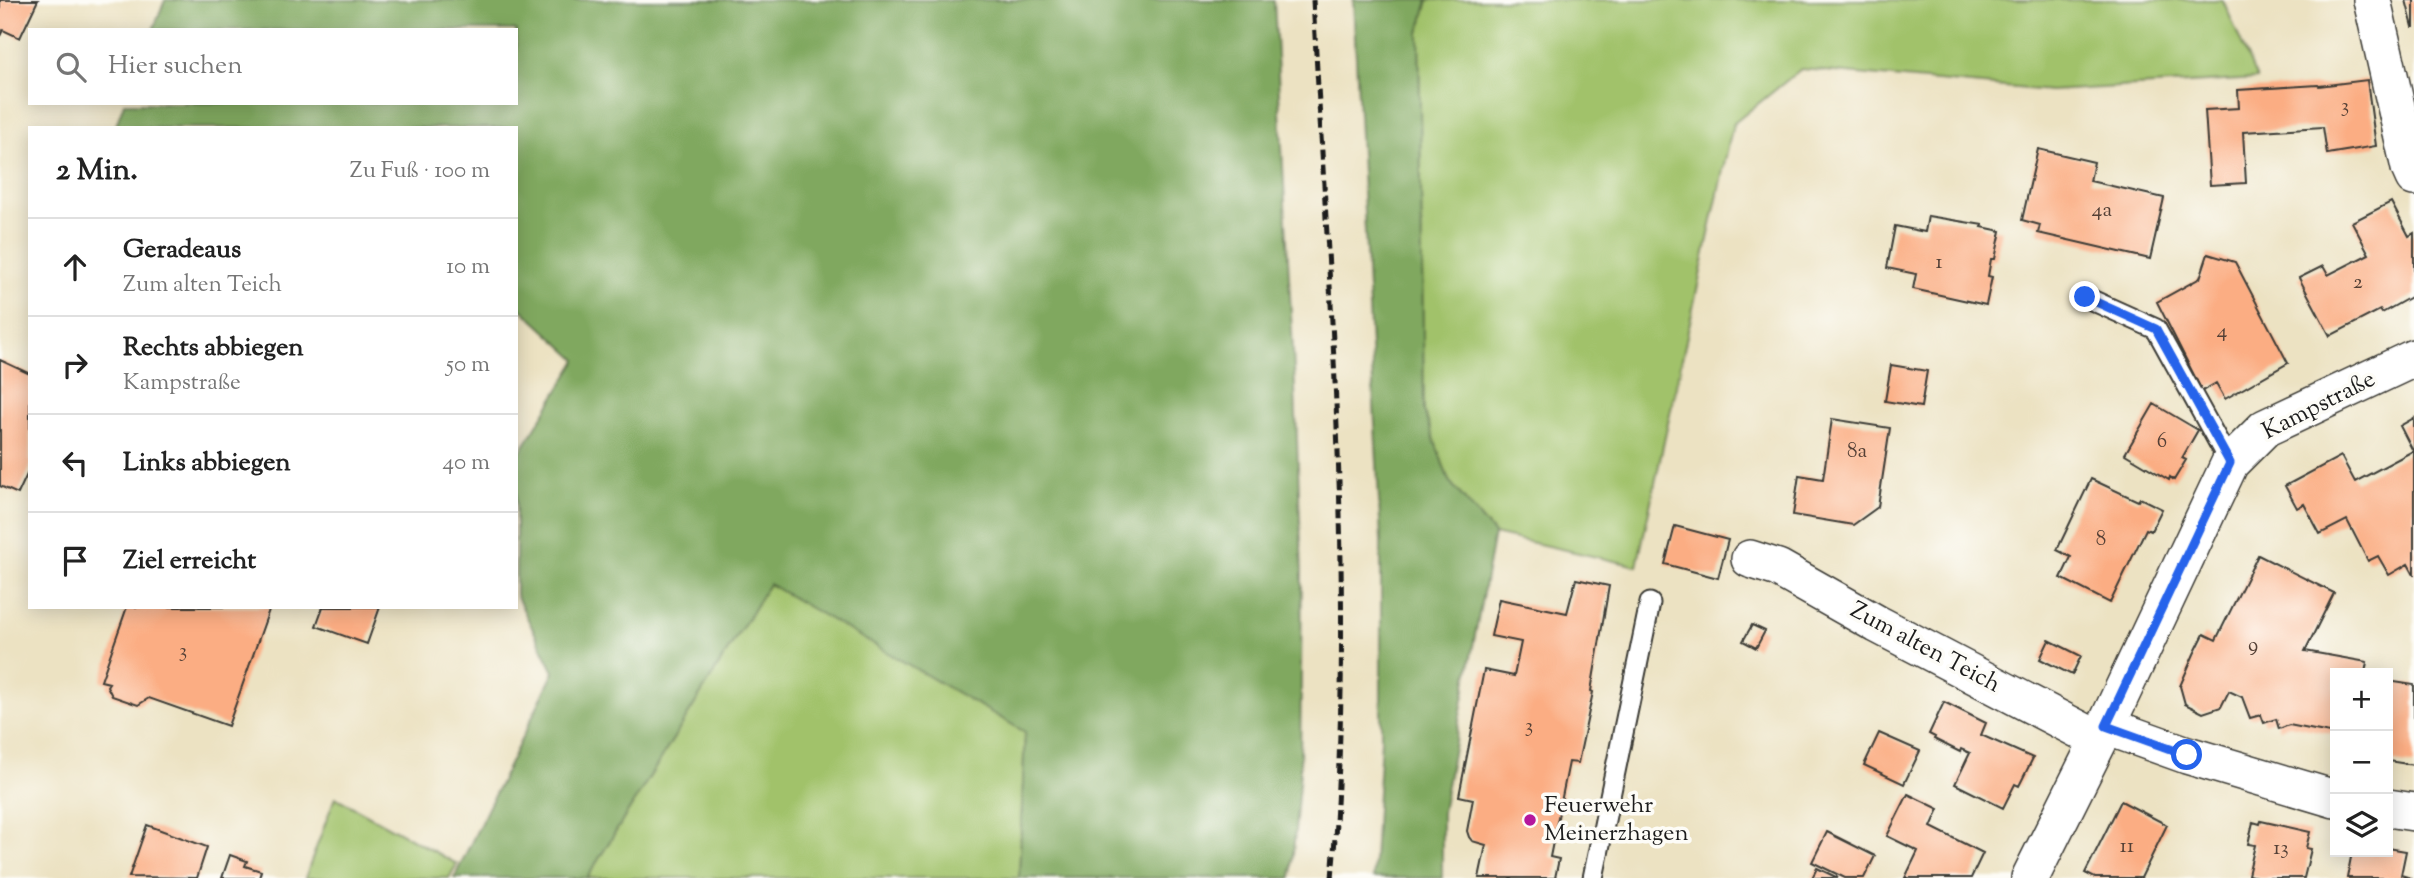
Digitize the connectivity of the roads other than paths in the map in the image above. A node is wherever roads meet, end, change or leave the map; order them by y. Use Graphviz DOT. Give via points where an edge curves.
graph roads {
  1 [pos="2372,0"];
  2 [pos="2414,177"];
  3 [pos="2085,297"];
  4 [pos="2414,358"];
  5 [pos="2230,463"];
  6 [pos="1751,559"];
  7 [pos="1650,603"];
  8 [pos="2103,733"];
  9 [pos="2330,798"];
  10 [pos="2393,809"];
  11 [pos="2414,812"];
  12 [pos="1593,878"];
  13 [pos="2030,878"];
  1 -- 2 [label="street"];
  3 -- 5 [label="lane" via="2156,329"];
  4 -- 5 [label="street, Kampstraße" via="2265,428"];
  5 -- 8 [label="street, Kampstraße"];
  6 -- 8 [label="street, Zum alten Teich" via="1778,568 1877,624"];
  7 -- 12 [label="lane"];
  8 -- 9 [label="street, Zum alten Teich"];
  8 -- 13 [label="street, Kampstraße"];
  10 -- 11 [label="street"];
}
